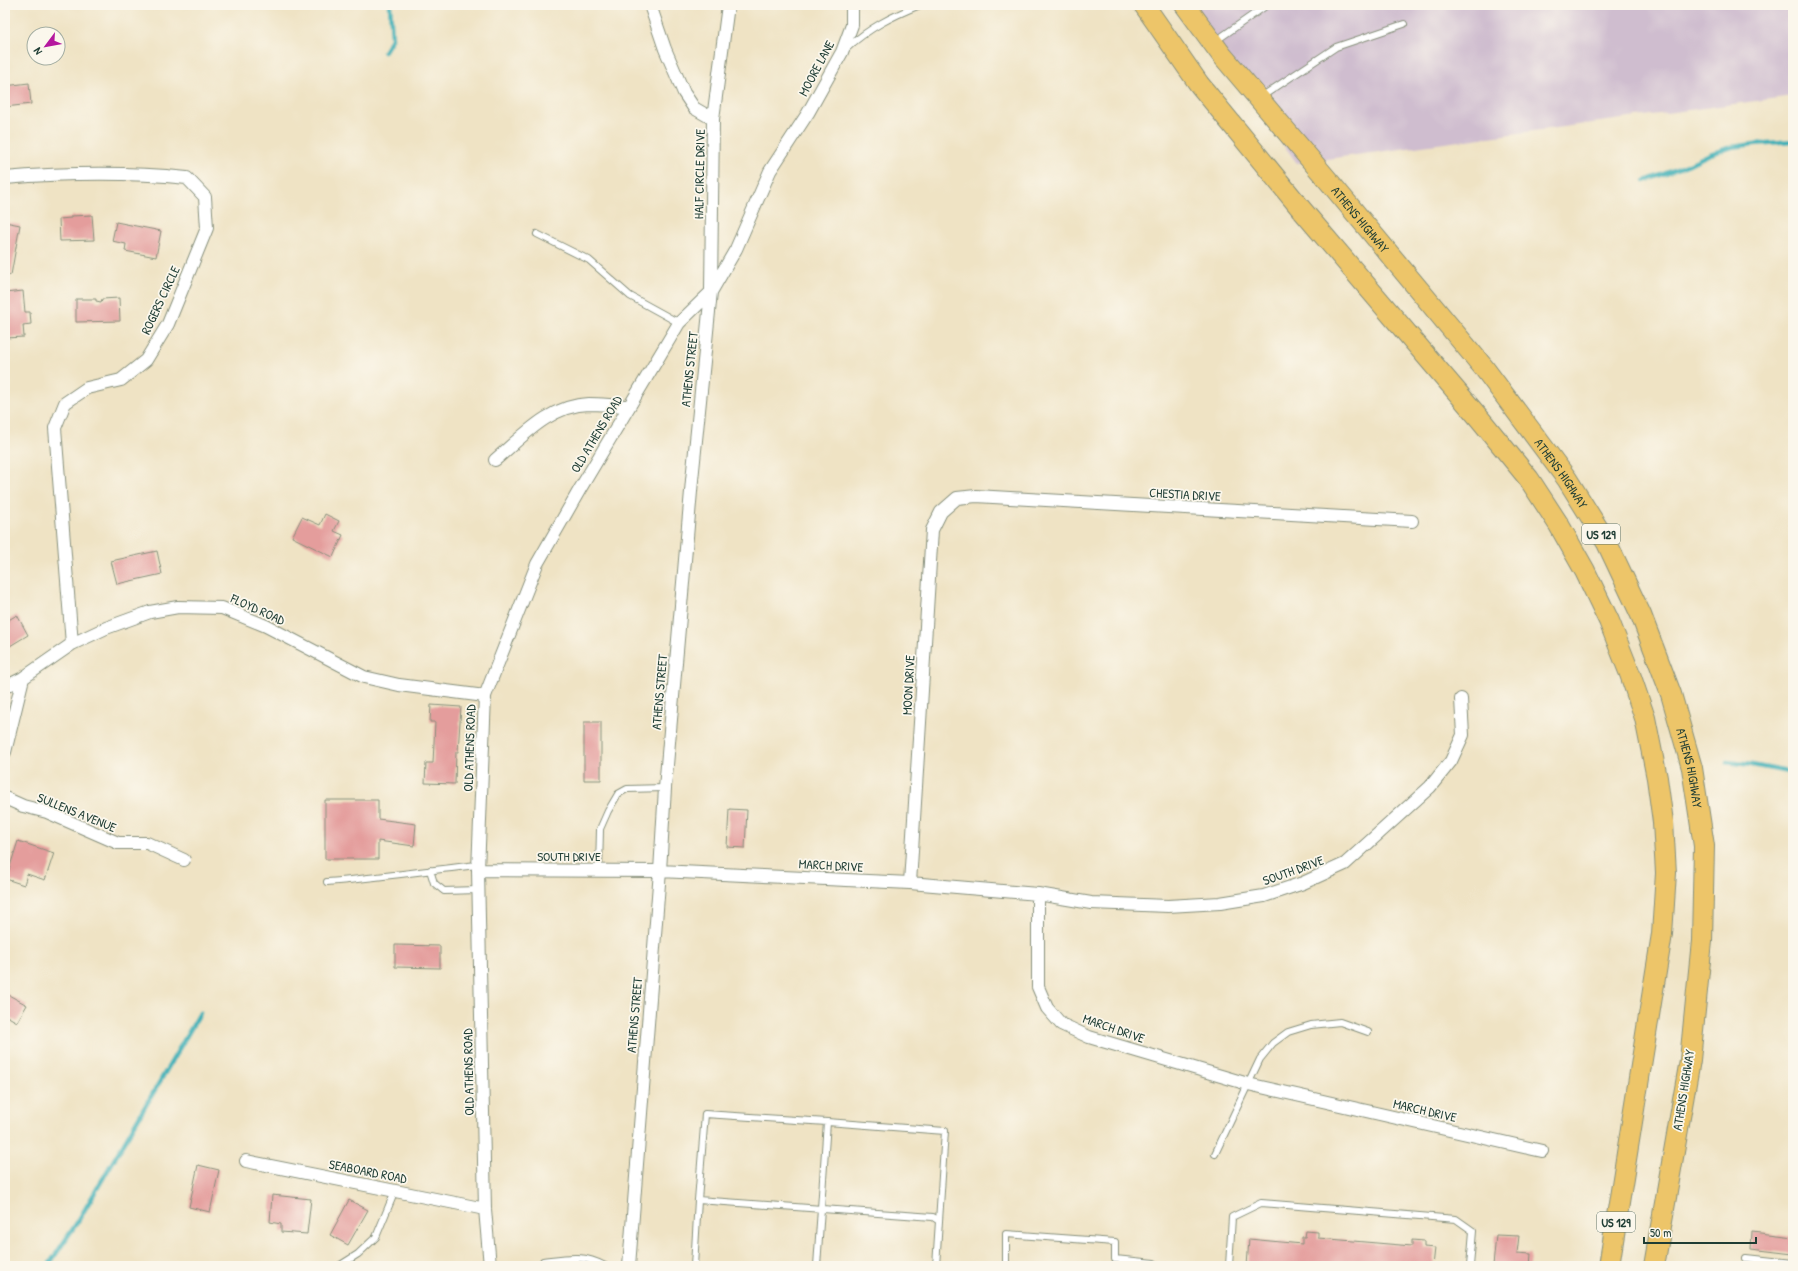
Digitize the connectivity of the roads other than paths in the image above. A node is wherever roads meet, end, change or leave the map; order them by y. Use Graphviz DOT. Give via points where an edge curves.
graph roads {
  1 [pos="650,5"];
  2 [pos="728,5"];
  3 [pos="852,5"];
  4 [pos="920,5"];
  5 [pos="1136,5"];
  6 [pos="1144,5"];
  7 [pos="1184,5"];
  8 [pos="1267,5"];
  9 [pos="1404,24"];
  10 [pos="1158,25"];
  11 [pos="1213,43"];
  12 [pos="842,52"];
  13 [pos="1258,99"];
  14 [pos="714,119"];
  15 [pos="790,140"];
  16 [pos="5,178"];
  17 [pos="537,234"];
  18 [pos="711,292"];
  19 [pos="680,323"];
  20 [pos="630,406"];
  21 [pos="495,460"];
  22 [pos="957,498"];
  23 [pos="1412,522"];
  24 [pos="72,644"];
  25 [pos="23,678"];
  26 [pos="5,687"];
  27 [pos="485,696"];
  28 [pos="1461,699"];
  29 [pos="5,752"];
  30 [pos="665,788"];
  31 [pos="5,798"];
  32 [pos="184,860"];
  33 [pos="478,867"];
  34 [pos="430,870"];
  35 [pos="599,870"];
  36 [pos="660,871"];
  37 [pos="327,882"];
  38 [pos="910,883"];
  39 [pos="478,890"];
  40 [pos="1038,894"];
  41 [pos="1368,1032"];
  42 [pos="1248,1084"];
  43 [pos="828,1122"];
  44 [pos="1542,1151"];
  45 [pos="1215,1154"];
  46 [pos="246,1161"];
  47 [pos="395,1191"];
  48 [pos="698,1200"];
  49 [pos="821,1208"];
  50 [pos="485,1209"];
  51 [pos="939,1221"];
  52 [pos="1746,1258"];
  53 [pos="1793,1263"];
  54 [pos="339,1266"];
  55 [pos="490,1266"];
  56 [pos="540,1266"];
  57 [pos="605,1266"];
  58 [pos="629,1266"];
  59 [pos="694,1266"];
  60 [pos="817,1266"];
  61 [pos="936,1266"];
  62 [pos="1006,1266"];
  63 [pos="1154,1266"];
  64 [pos="1229,1266"];
  65 [pos="1470,1266"];
  66 [pos="1609,1266"];
  67 [pos="1654,1266"];
  1 -- 14 [label="street, HALF CIRCLE DRIVE" via="684,93 694,108"];
  2 -- 14 [label="street"];
  3 -- 12 [label="street, MOORE LANE" via="852,25"];
  4 -- 12 [label="lane" via="876,24"];
  5 -- 10 [label="highway"];
  6 -- 10 [label="highway, US 129"];
  7 -- 11 [label="highway, ATHENS HIGHWAY / US 129"];
  8 -- 11 [label="lane"];
  9 -- 13 [label="lane" via="1336,47"];
  10 -- 66 [label="highway, US 129" via="1199,84 1529,479 1585,571 1611,627 1645,718 1663,822 1666,873 1662,934"];
  11 -- 13 [label="highway, ATHENS HIGHWAY / US 129"];
  12 -- 15 [label="street, MOORE LANE"];
  13 -- 67 [label="highway, ATHENS HIGHWAY / US 129" via="1484,368 1567,478 1607,543 1641,614 1668,686 1692,768 1704,846 1702,941 1690,1060"];
  14 -- 18 [label="street, HALF CIRCLE DRIVE"];
  15 -- 18 [label="street, ATHENS STREET" via="770,171 736,249"];
  16 -- 24 [label="street, ROGERS CIRCLE" via="35,175 172,176 187,178 205,197 207,228 168,324 146,360 121,380 87,388 65,403 55,428"];
  17 -- 19 [label="lane" via="588,260 630,296"];
  18 -- 19 [label="street, OLD ATHENS ROAD"];
  18 -- 30 [label="street, ATHENS STREET"];
  19 -- 20 [label="street, OLD ATHENS ROAD"];
  20 -- 21 [label="street" via="588,404 560,410 544,418"];
  20 -- 27 [label="street, OLD ATHENS ROAD" via="537,564"];
  22 -- 23 [label="street, CHESTIA DRIVE" via="976,496"];
  22 -- 38 [label="street, MOON DRIVE" via="941,512 932,530"];
  24 -- 25 [label="street, FLOYD ROAD"];
  24 -- 27 [label="street, FLOYD ROAD" via="150,612 178,607 222,608 266,626 364,677 400,685"];
  25 -- 26 [label="street, FLOYD ROAD"];
  25 -- 29 [label="street"];
  27 -- 33 [label="street, OLD ATHENS ROAD"];
  28 -- 40 [label="street, SOUTH DRIVE" via="1463,735 1452,762 1430,787 1338,868 1264,896 1220,903 1168,906 1091,903"];
  30 -- 35 [label="lane" via="626,789 618,794 600,829"];
  30 -- 36 [label="street, ATHENS STREET"];
  31 -- 32 [label="street, SULLENS AVENUE" via="47,812 118,843 147,843"];
  33 -- 34 [label="lane"];
  33 -- 35 [label="street, SOUTH DRIVE"];
  33 -- 39 [label="street, OLD ATHENS ROAD"];
  34 -- 37 [label="lane" via="373,879"];
  34 -- 39 [label="lane" via="434,883 444,891"];
  35 -- 36 [label="street, SOUTH DRIVE"];
  36 -- 38 [label="street, MARCH DRIVE"];
  36 -- 58 [label="street, ATHENS STREET"];
  38 -- 40 [label="street, MARCH DRIVE"];
  39 -- 50 [label="street, OLD ATHENS ROAD"];
  40 -- 42 [label="street, MARCH DRIVE" via="1038,987 1047,1008 1061,1024 1089,1038"];
  41 -- 42 [label="lane" via="1340,1022 1311,1025 1288,1032 1273,1043 1260,1059"];
  42 -- 44 [label="street, MARCH DRIVE"];
  42 -- 45 [label="lane"];
  43 -- 48 [label="lane" via="705,1114"];
  43 -- 49 [label="lane"];
  43 -- 51 [label="lane" via="945,1131"];
  46 -- 47 [label="street, SEABOARD ROAD"];
  47 -- 50 [label="street, SEABOARD ROAD"];
  47 -- 54 [label="lane" via="376,1237 358,1254"];
  48 -- 49 [label="lane"];
  48 -- 59 [label="lane"];
  49 -- 51 [label="lane" via="933,1217"];
  49 -- 60 [label="lane"];
  50 -- 55 [label="street, OLD ATHENS ROAD"];
  51 -- 61 [label="lane"];
  52 -- 53 [label="lane"];
  56 -- 57 [label="lane" via="543,1261 574,1257 594,1260"];
  62 -- 63 [label="lane" via="1006,1234 1115,1242 1115,1259 1154,1263"];
  64 -- 65 [label="lane" via="1232,1217 1261,1203 1456,1219 1473,1231"];
}
